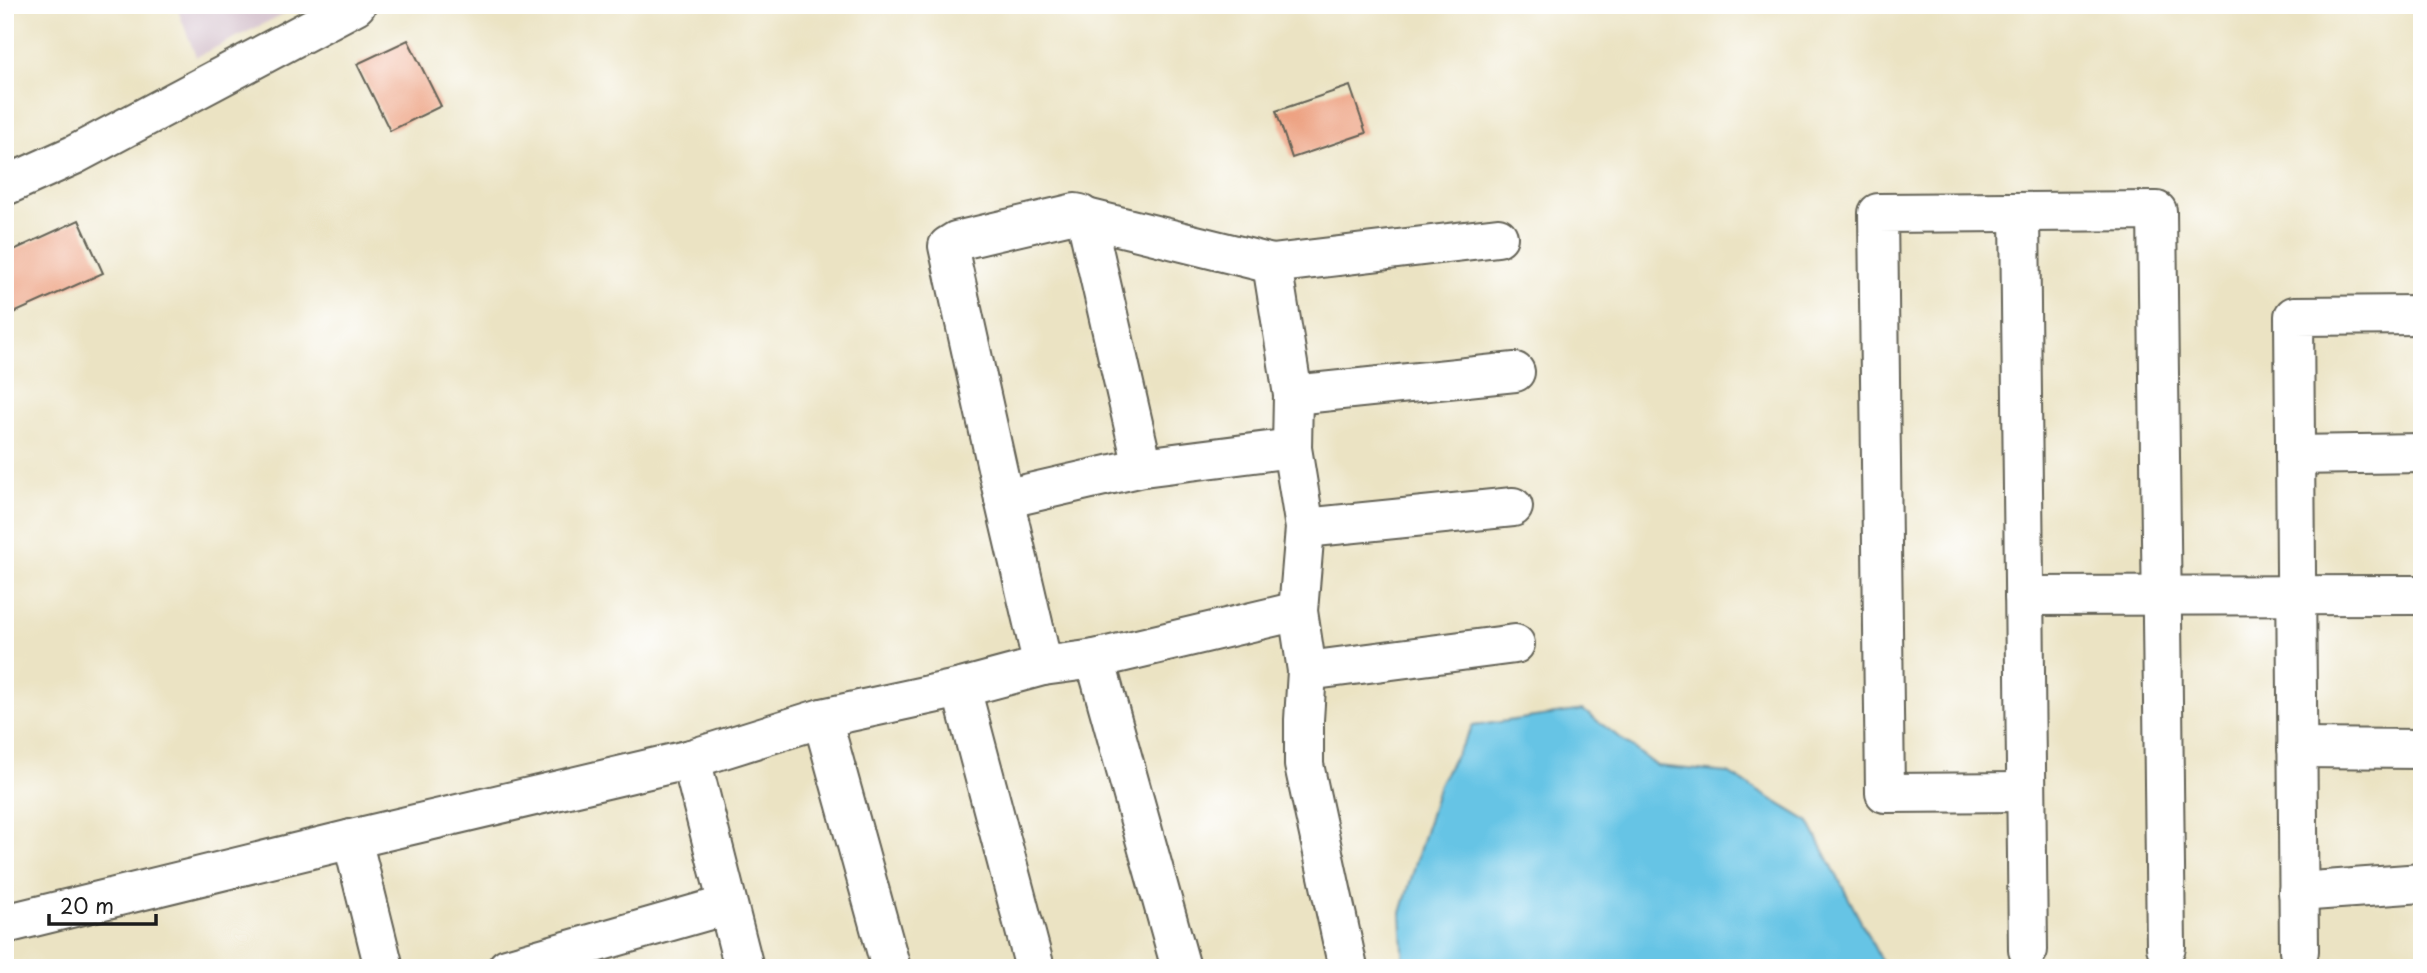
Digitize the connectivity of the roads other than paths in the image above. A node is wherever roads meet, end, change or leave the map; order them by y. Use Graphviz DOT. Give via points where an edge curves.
graph roads {
  1 [pos="356,5"];
  2 [pos="5,186"];
  3 [pos="2020,212"];
  4 [pos="1086,218"];
  5 [pos="1498,237"];
  6 [pos="1272,264"];
  7 [pos="2422,315"];
  8 [pos="1514,372"];
  9 [pos="1293,395"];
  10 [pos="1292,448"];
  11 [pos="2422,453"];
  12 [pos="2295,455"];
  13 [pos="1143,467"];
  14 [pos="1004,499"];
  15 [pos="1513,507"];
  16 [pos="1305,528"];
  17 [pos="2422,595"];
  18 [pos="2024,596"];
  19 [pos="2161,596"];
  20 [pos="2296,596"];
  21 [pos="1298,611"];
  22 [pos="1515,644"];
  23 [pos="1095,659"];
  24 [pos="1043,666"];
  25 [pos="1307,671"];
  26 [pos="961,688"];
  27 [pos="822,718"];
  28 [pos="2297,748"];
  29 [pos="2422,749"];
  30 [pos="691,759"];
  31 [pos="2026,792"];
  32 [pos="352,839"];
  33 [pos="2422,883"];
  34 [pos="2298,892"];
  35 [pos="727,905"];
  36 [pos="5,924"];
  37 [pos="2166,947"];
  38 [pos="2028,950"];
  39 [pos="2299,951"];
  40 [pos="384,968"];
  41 [pos="507,968"];
  42 [pos="744,968"];
  43 [pos="891,968"];
  44 [pos="1035,968"];
  45 [pos="1181,968"];
  46 [pos="1348,968"];
  1 -- 2 [label="street" via="74,155"];
  3 -- 18 [label="street"];
  3 -- 19 [label="street" via="2157,211"];
  3 -- 31 [label="street" via="1878,213 1885,793"];
  4 -- 6 [label="street"];
  4 -- 13 [label="street"];
  4 -- 14 [label="street" via="1075,213 948,246"];
  5 -- 6 [label="street"];
  6 -- 9 [label="street"];
  7 -- 12 [label="street" via="2294,316"];
  8 -- 9 [label="street"];
  9 -- 10 [label="street"];
  10 -- 13 [label="street"];
  10 -- 16 [label="street"];
  11 -- 12 [label="street"];
  12 -- 20 [label="street"];
  13 -- 14 [label="street"];
  14 -- 24 [label="street"];
  15 -- 16 [label="street"];
  16 -- 21 [label="street"];
  17 -- 20 [label="street"];
  18 -- 19 [label="street"];
  18 -- 31 [label="street"];
  19 -- 20 [label="street"];
  19 -- 37 [label="street"];
  20 -- 28 [label="street"];
  21 -- 23 [label="street"];
  21 -- 25 [label="street"];
  22 -- 25 [label="street"];
  23 -- 24 [label="street"];
  23 -- 45 [label="street"];
  24 -- 26 [label="street"];
  25 -- 46 [label="street" via="1304,765"];
  26 -- 27 [label="street"];
  26 -- 44 [label="street"];
  27 -- 30 [label="street"];
  27 -- 43 [label="street"];
  28 -- 29 [label="street"];
  28 -- 34 [label="street"];
  30 -- 32 [label="street"];
  30 -- 35 [label="street"];
  31 -- 38 [label="street"];
  32 -- 36 [label="street"];
  32 -- 40 [label="street"];
  33 -- 34 [label="street"];
  34 -- 39 [label="street"];
  35 -- 41 [label="street"];
  35 -- 42 [label="street"];
}
